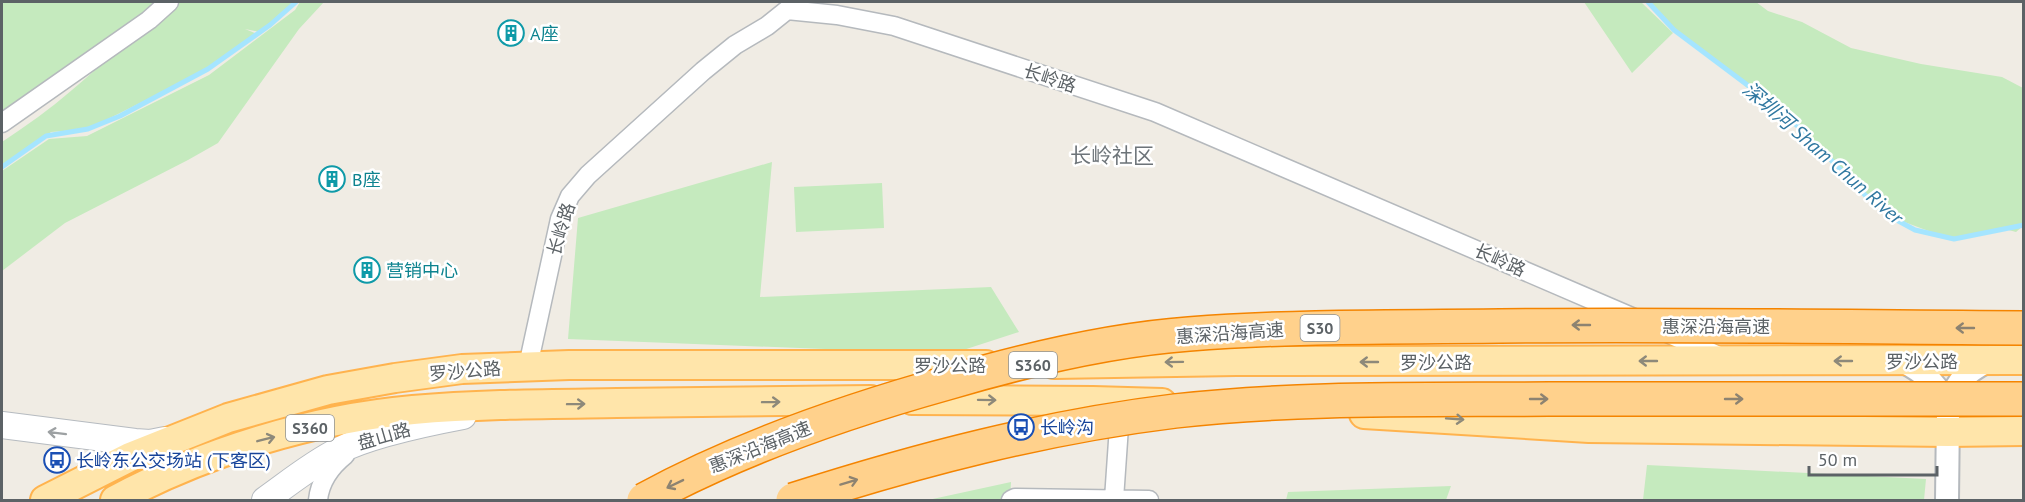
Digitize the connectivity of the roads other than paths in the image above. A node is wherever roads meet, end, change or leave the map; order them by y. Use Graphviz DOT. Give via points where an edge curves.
graph roads {
  1 [pos="169,2"];
  2 [pos="2,123"];
  3 [pos="2024,328"];
  4 [pos="1729,360"];
  5 [pos="2006,360"];
  6 [pos="528,366"];
  7 [pos="1914,368"];
  8 [pos="2024,399"];
  9 [pos="1120,402"];
  10 [pos="518,405"];
  11 [pos="1948,423"];
  12 [pos="2,425"];
  13 [pos="1886,431"];
  14 [pos="2013,431"];
  15 [pos="173,439"];
  16 [pos="370,439"];
  17 [pos="1114,499"];
  18 [pos="45,501"];
  19 [pos="115,501"];
  20 [pos="265,501"];
  21 [pos="318,501"];
  22 [pos="644,501"];
  23 [pos="793,501"];
  24 [pos="1011,501"];
  25 [pos="1149,501"];
  26 [pos="1947,501"];
  1 -- 2 [label="street"];
  3 -- 22 [label="highway, 惠深沿海高速 / S30, one-way, bridge" via="1575,325 1340,327 1187,334 1050,356 899,396 752,449"];
  4 -- 6 [label="main road, 罗沙公路 / S360, one-way"];
  4 -- 6 [label="street, 长岭路" via="1155,112 894,26 787,10 703,71 570,196 560,219"];
  7 -- 4 [label="main road, 罗沙公路 / S360, one-way"];
  5 -- 7 [label="main road, 罗沙公路 / S360"];
  5 -- 11 [label="street" via="1967,373 1954,391"];
  5 -- 14 [label="main road" via="1980,378 1972,394 1973,405 1984,421"];
  6 -- 15 [label="main road, 罗沙公路 / S360" via="462,369 328,390 228,418"];
  7 -- 11 [label="street" via="1939,391"];
  7 -- 13 [label="main road" via="1931,397 1930,408 1923,418"];
  23 -- 8 [label="highway, one-way, bridge" via="930,458 1014,438 1107,421 1247,404 1427,399"];
  10 -- 9 [label="main road, 罗沙公路 / S360, one-way" via="961,399"];
  9 -- 13 [label="main road, 罗沙公路 / S360, one-way" via="1589,428"];
  9 -- 17 [label="street"];
  10 -- 16 [label="main road, 盘山路"];
  19 -- 10 [label="main road, 罗沙公路 / S360, one-way" via="195,463 316,426 411,410"];
  11 -- 13 [label="main road, 罗沙公路 / S360"];
  11 -- 14 [label="main road, 罗沙公路 / S360"];
  11 -- 26 [label="street"];
  15 -- 12 [label="main road, one-way" via="135,442"];
  15 -- 18 [label="main road, 罗沙公路 / S360"];
  16 -- 20 [label="main road, 盘山路" via="326,458"];
  16 -- 21 [label="street" via="334,464 321,486"];
  17 -- 24 [label="street"];
  17 -- 25 [label="street"];
}
